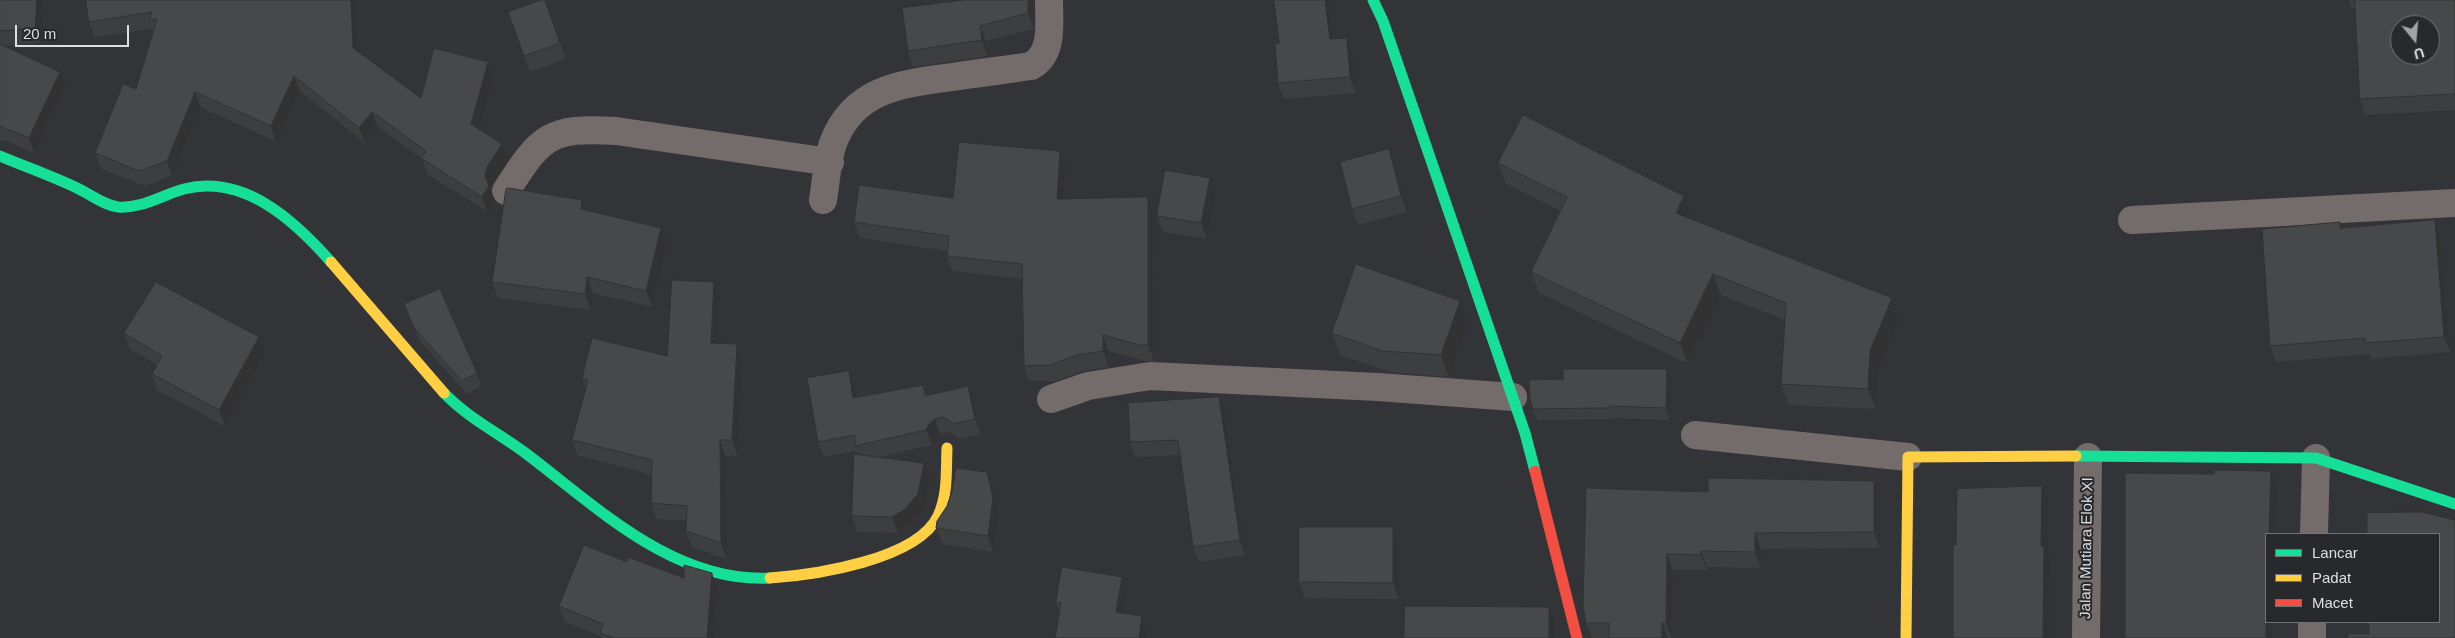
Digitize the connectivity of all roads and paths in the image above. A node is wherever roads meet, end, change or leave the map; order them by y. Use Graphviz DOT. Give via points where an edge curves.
graph roads {
  1 [pos="1049,0"];
  2 [pos="1373,0"];
  3 [pos="0,156"];
  4 [pos="830,162"];
  5 [pos="506,191"];
  6 [pos="823,200"];
  7 [pos="2455,203"];
  8 [pos="2132,220"];
  9 [pos="1513,397"];
  10 [pos="1050,399"];
  11 [pos="1695,435"];
  12 [pos="947,448"];
  13 [pos="1908,457"];
  14 [pos="2088,457"];
  15 [pos="2316,458"];
  16 [pos="2455,504"];
  17 [pos="2314,533"];
  18 [pos="2312,623"];
  19 [pos="1577,638"];
  20 [pos="1906,638"];
  21 [pos="2086,638"];
  22 [pos="2312,638"];
  1 -- 4 [label="street" via="1046,52 1041,61 1031,66 900,84 875,94 847,118 833,144"];
  2 -- 9 [label="street"];
  3 -- 12 [label="street" via="118,207 143,204 199,186 216,184 242,191 256,199 311,239 447,396 471,418 515,446 645,542 695,566 731,577 773,577 885,557 906,548 927,534 936,523 943,501"];
  4 -- 5 [label="street" via="616,131 581,129 548,138 528,157"];
  4 -- 6 [label="street"];
  7 -- 8 [label="street"];
  9 -- 10 [label="street" via="1150,376 1088,386"];
  9 -- 19 [label="street" via="1531,455"];
  11 -- 13 [label="street"];
  13 -- 14 [label="street"];
  13 -- 20 [label="street"];
  14 -- 15 [label="street"];
  14 -- 21 [label="street, Jalan Mutiara Elok XI"];
  15 -- 16 [label="street"];
  15 -- 17 [label="street"];
  18 -- 22 [label="street"];
}
